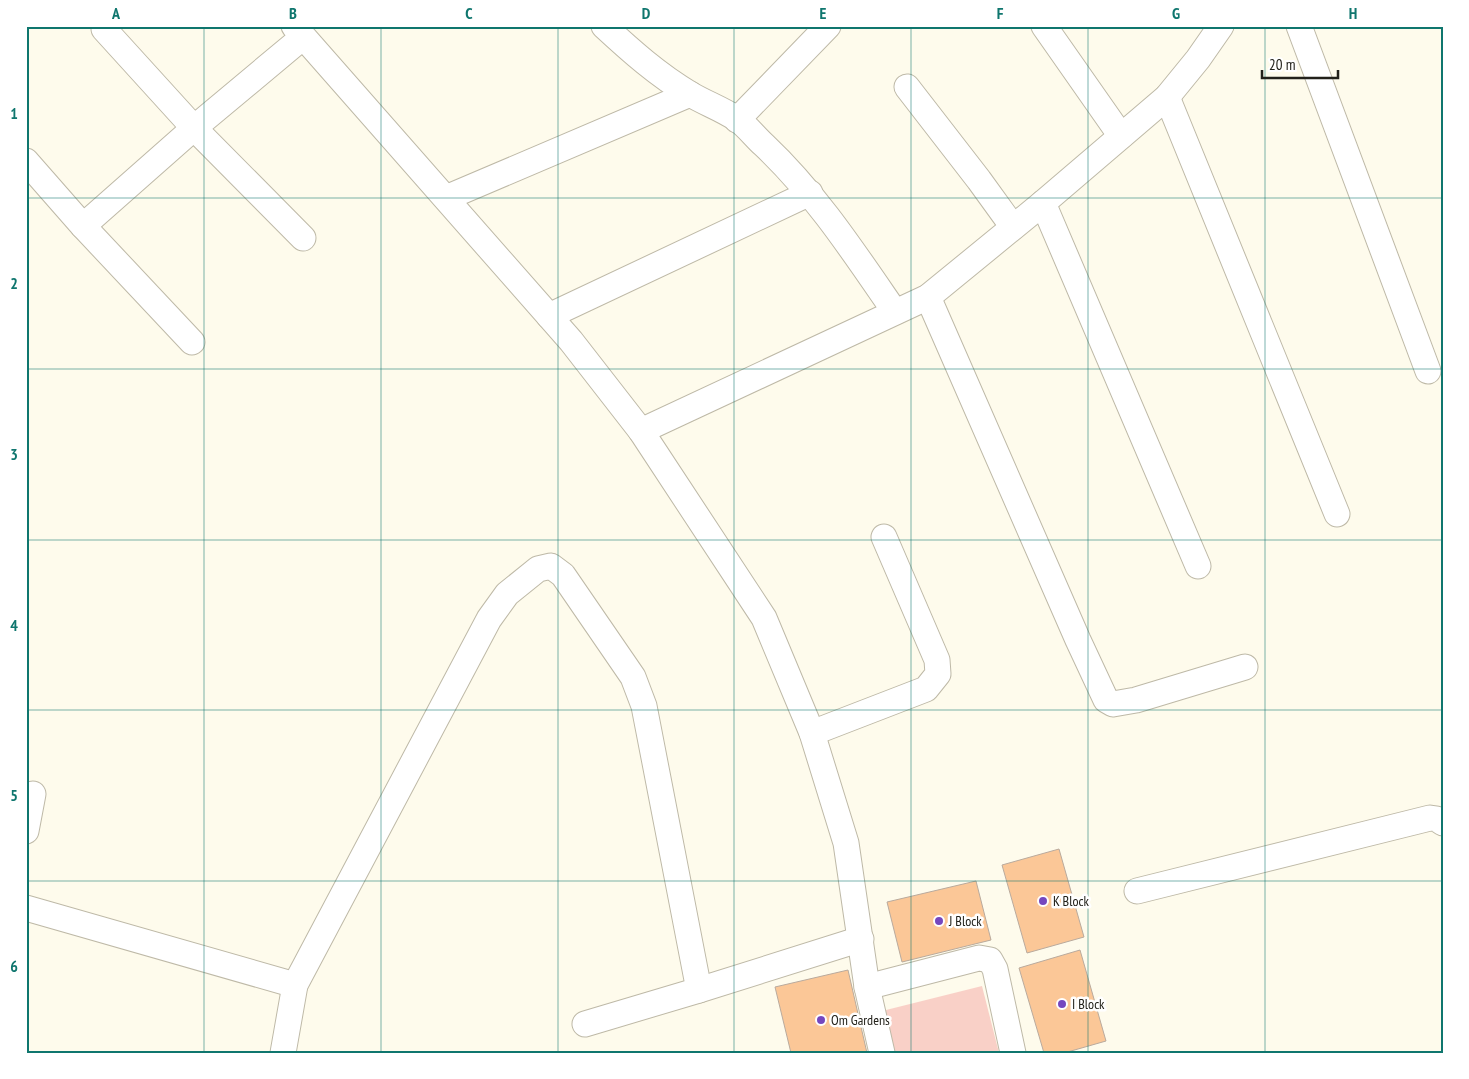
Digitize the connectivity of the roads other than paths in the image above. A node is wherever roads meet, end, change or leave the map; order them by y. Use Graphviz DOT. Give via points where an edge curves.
graph roads {
  1 [pos="604,26"];
  2 [pos="827,26"];
  3 [pos="1044,26"];
  4 [pos="1221,26"];
  5 [pos="1298,26"];
  6 [pos="104,29"];
  7 [pos="298,32"];
  8 [pos="907,87"];
  9 [pos="690,94"];
  10 [pos="1167,97"];
  11 [pos="737,120"];
  12 [pos="194,128"];
  13 [pos="1121,136"];
  14 [pos="26,161"];
  15 [pos="810,193"];
  16 [pos="446,198"];
  17 [pos="1043,202"];
  18 [pos="82,226"];
  19 [pos="1013,227"];
  20 [pos="303,238"];
  21 [pos="928,297"];
  22 [pos="895,312"];
  23 [pos="549,316"];
  24 [pos="192,342"];
  25 [pos="1428,371"];
  26 [pos="641,431"];
  27 [pos="1336,514"];
  28 [pos="884,537"];
  29 [pos="1198,566"];
  30 [pos="1245,667"];
  31 [pos="812,733"];
  32 [pos="33,794"];
  33 [pos="1443,823"];
  34 [pos="26,830"];
  35 [pos="1137,890"];
  36 [pos="26,908"];
  37 [pos="861,939"];
  38 [pos="295,985"];
  39 [pos="867,988"];
  40 [pos="698,990"];
  41 [pos="585,1024"];
  42 [pos="283,1053"];
  43 [pos="882,1053"];
  44 [pos="1013,1053"];
  1 -- 9 [label="street" via="638,57"];
  2 -- 11 [label="street"];
  3 -- 13 [label="street"];
  4 -- 10 [label="street"];
  5 -- 25 [label="street"];
  6 -- 12 [label="street"];
  7 -- 12 [label="street"];
  7 -- 16 [label="street"];
  8 -- 19 [label="street"];
  9 -- 11 [label="street"];
  9 -- 16 [label="street"];
  10 -- 13 [label="street"];
  10 -- 27 [label="street"];
  11 -- 15 [label="street"];
  12 -- 18 [label="street"];
  12 -- 20 [label="street"];
  13 -- 17 [label="street"];
  14 -- 18 [label="street"];
  15 -- 22 [label="street"];
  15 -- 23 [label="street"];
  16 -- 23 [label="street"];
  17 -- 19 [label="street"];
  17 -- 29 [label="street"];
  18 -- 24 [label="street"];
  19 -- 21 [label="street"];
  21 -- 22 [label="street"];
  21 -- 30 [label="street" via="1106,700 1112,704 1136,700"];
  22 -- 26 [label="street"];
  23 -- 26 [label="street"];
  26 -- 31 [label="street" via="764,618"];
  28 -- 31 [label="street" via="937,660 938,674 926,689"];
  31 -- 37 [label="street" via="846,842"];
  32 -- 34 [label="street"];
  33 -- 35 [label="street" via="1430,818"];
  36 -- 38 [label="street"];
  37 -- 39 [label="street"];
  37 -- 40 [label="street"];
  38 -- 40 [label="street" via="489,619 507,594 538,569 551,566 562,575 633,677 639,691"];
  38 -- 42 [label="street"];
  39 -- 43 [label="street"];
  39 -- 44 [label="street" via="979,958 990,960 995,969"];
  40 -- 41 [label="street"];
}
